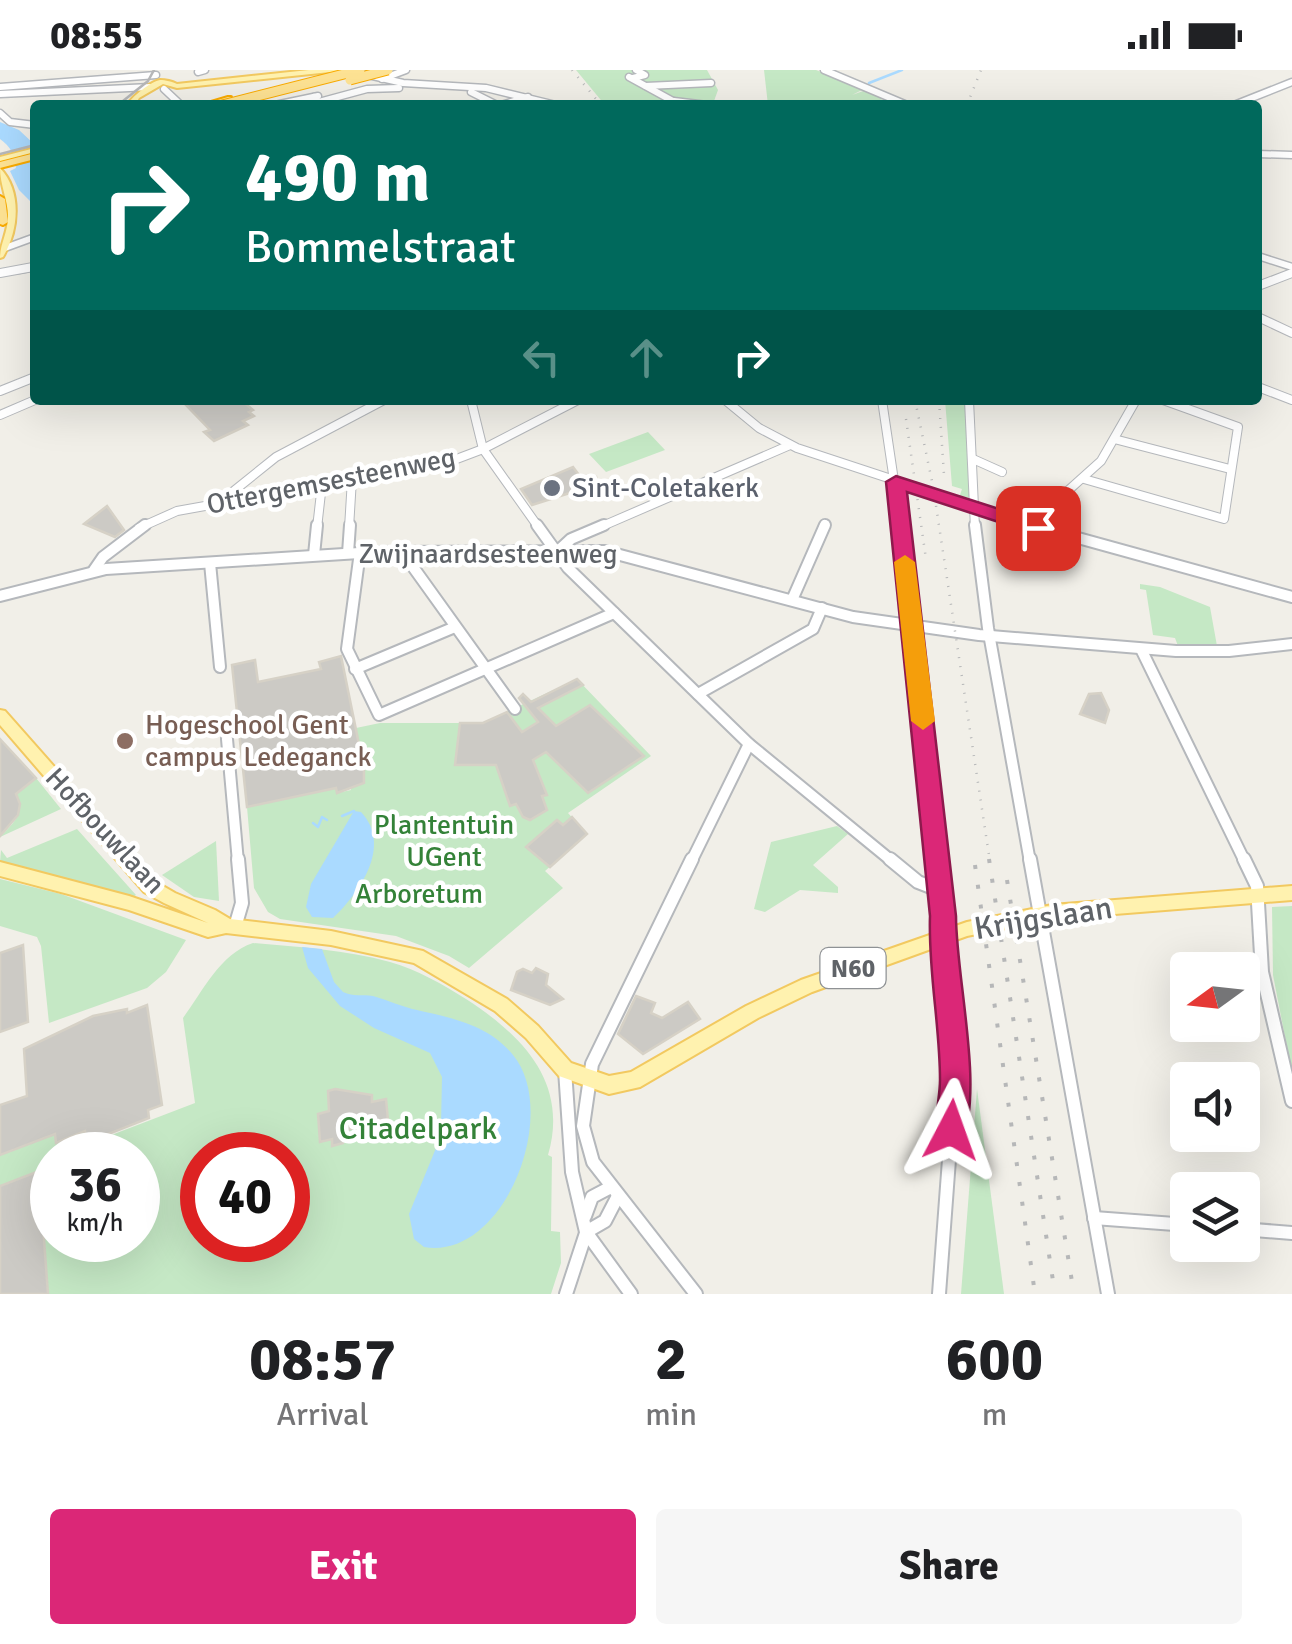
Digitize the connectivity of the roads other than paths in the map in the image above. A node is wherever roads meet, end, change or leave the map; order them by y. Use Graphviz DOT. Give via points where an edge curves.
graph roads {
  1 [pos="81,70"];
  2 [pos="240,70"];
  3 [pos="314,70"];
  4 [pos="388,70"];
  5 [pos="406,70"];
  6 [pos="824,70"];
  7 [pos="353,71"];
  8 [pos="633,75"];
  9 [pos="253,78"];
  10 [pos="376,78"];
  11 [pos="81,79"];
  12 [pos="158,82"];
  13 [pos="1292,82"];
  14 [pos="711,83"];
  15 [pos="646,86"];
  16 [pos="0,87"];
  17 [pos="0,94"];
  18 [pos="518,94"];
  19 [pos="326,97"];
  20 [pos="528,97"];
  21 [pos="134,100"];
  22 [pos="176,100"];
  23 [pos="242,100"];
  24 [pos="242,100"];
  25 [pos="250,100"];
  26 [pos="273,100"];
  27 [pos="309,100"];
  28 [pos="488,100"];
  29 [pos="507,100"];
  30 [pos="516,100"];
  31 [pos="538,100"];
  32 [pos="671,100"];
  33 [pos="895,100"];
  34 [pos="1247,100"];
  35 [pos="0,113"];
  36 [pos="30,124"];
  37 [pos="1262,154"];
  38 [pos="1292,155"];
  39 [pos="30,156"];
  40 [pos="2,164"];
  41 [pos="0,199"];
  42 [pos="2,222"];
  43 [pos="30,239"];
  44 [pos="2,248"];
  45 [pos="1262,258"];
  46 [pos="30,268"];
  47 [pos="1292,270"];
  48 [pos="0,273"];
  49 [pos="1262,284"];
  50 [pos="1262,319"];
  51 [pos="1292,333"];
  52 [pos="30,379"];
  53 [pos="1262,389"];
  54 [pos="0,391"];
  55 [pos="1292,400"];
  56 [pos="30,402"];
  57 [pos="375,405"];
  58 [pos="472,405"];
  59 [pos="568,405"];
  60 [pos="730,405"];
  61 [pos="741,405"];
  62 [pos="883,405"];
  63 [pos="969,405"];
  64 [pos="1134,405"];
  65 [pos="1177,405"];
  66 [pos="736,412"];
  67 [pos="0,414"];
  68 [pos="1118,440"];
  69 [pos="790,445"];
  70 [pos="483,449"];
  71 [pos="973,460"];
  72 [pos="1230,469"];
  73 [pos="1002,472"];
  74 [pos="352,479"];
  75 [pos="1084,479"];
  76 [pos="896,482"];
  77 [pos="322,484"];
  78 [pos="220,502"];
  79 [pos="976,510"];
  80 [pos="825,524"];
  81 [pos="1038,528"];
  82 [pos="404,552"];
  83 [pos="558,552"];
  84 [pos="354,553"];
  85 [pos="314,555"];
  86 [pos="210,563"];
  87 [pos="94,570"];
  88 [pos="0,596"];
  89 [pos="1292,597"];
  90 [pos="792,600"];
  91 [pos="822,608"];
  92 [pos="614,613"];
  93 [pos="910,625"];
  94 [pos="455,627"];
  95 [pos="991,636"];
  96 [pos="1292,644"];
  97 [pos="1140,650"];
  98 [pos="220,667"];
  99 [pos="356,669"];
  100 [pos="485,669"];
  101 [pos="698,694"];
  102 [pos="515,709"];
  103 [pos="0,715"];
  104 [pos="227,739"];
  105 [pos="749,744"];
  106 [pos="0,869"];
  107 [pos="940,891"];
  108 [pos="1292,893"];
  109 [pos="1258,895"];
  110 [pos="1040,914"];
  111 [pos="230,926"];
  112 [pos="942,937"];
  113 [pos="565,1070"];
  114 [pos="589,1081"];
  115 [pos="1292,1101"];
  116 [pos="615,1191"];
  117 [pos="1094,1218"];
  118 [pos="1170,1224"];
  119 [pos="1260,1230"];
  120 [pos="586,1232"];
  121 [pos="1292,1233"];
  122 [pos="566,1294"];
  123 [pos="631,1294"];
  124 [pos="696,1294"];
  125 [pos="939,1294"];
  126 [pos="1108,1294"];
  1 -- 11 [label="street"];
  2 -- 9 [label="street"];
  3 -- 9 [label="main road"];
  4 -- 26 [label="highway, bridge"];
  5 -- 10 [label="street"];
  6 -- 33 [label="street"];
  7 -- 9 [label="main road"];
  7 -- 10 [label="street"];
  7 -- 23 [label="highway, bridge"];
  7 -- 24 [label="highway, bridge"];
  8 -- 15 [label="street"];
  9 -- 12 [label="main road"];
  10 -- 18 [label="street"];
  10 -- 19 [label="street"];
  10 -- 25 [label="highway, bridge"];
  11 -- 12 [label="street"];
  11 -- 16 [label="street"];
  12 -- 17 [label="street"];
  12 -- 21 [label="main road"];
  12 -- 22 [label="street"];
  13 -- 34 [label="street"];
  14 -- 15 [label="street"];
  15 -- 32 [label="street"];
  18 -- 20 [label="street"];
  18 -- 29 [label="street"];
  19 -- 27 [label="street"];
  19 -- 28 [label="street" via="374,88 441,89"];
  20 -- 30 [label="street"];
  20 -- 31 [label="street"];
  35 -- 36 [label="street" via="7,121"];
  37 -- 38 [label="street"];
  39 -- 40 [label="highway"];
  40 -- 44 [label="main road" via="14,216"];
  41 -- 42 [label="highway"];
  42 -- 44 [label="main road"];
  43 -- 44 [label="street"];
  45 -- 47 [label="street"];
  46 -- 48 [label="street"];
  47 -- 49 [label="street"];
  50 -- 51 [label="street"];
  52 -- 54 [label="street"];
  53 -- 55 [label="street"];
  56 -- 67 [label="street"];
  57 -- 78 [label="street" via="282,455"];
  58 -- 70 [label="street"];
  59 -- 70 [label="street, Ottergemsesteenweg"];
  60 -- 66 [label="street"];
  61 -- 66 [label="street"];
  62 -- 76 [label="street"];
  63 -- 71 [label="street"];
  64 -- 68 [label="street"];
  65 -- 72 [label="street" via="1238,427"];
  66 -- 69 [label="street" via="754,429"];
  68 -- 72 [label="street"];
  68 -- 75 [label="street"];
  69 -- 76 [label="street"];
  69 -- 83 [label="street" via="570,540"];
  70 -- 74 [label="street, Ottergemsesteenweg"];
  70 -- 83 [label="street"];
  71 -- 73 [label="street"];
  71 -- 79 [label="street"];
  72 -- 75 [label="street" via="1224,518"];
  74 -- 77 [label="street, Ottergemsesteenweg"];
  74 -- 84 [label="street"];
  75 -- 81 [label="street" via="1046,507"];
  76 -- 79 [label="street"];
  76 -- 93 [label="street"];
  77 -- 78 [label="street, Ottergemsesteenweg"];
  77 -- 85 [label="street"];
  78 -- 87 [label="street, Ottergemsesteenweg" via="143,524"];
  79 -- 81 [label="street"];
  79 -- 95 [label="street"];
  80 -- 90 [label="street"];
  81 -- 89 [label="street"];
  82 -- 83 [label="street, Zwijnaardsesteenweg"];
  82 -- 84 [label="street, Zwijnaardsesteenweg"];
  82 -- 94 [label="street"];
  83 -- 90 [label="street, Zwijnaardsesteenweg" via="632,554"];
  83 -- 92 [label="street"];
  84 -- 85 [label="street, Zwijnaardsesteenweg"];
  84 -- 99 [label="street" via="346,648"];
  85 -- 86 [label="street, Zwijnaardsesteenweg"];
  86 -- 87 [label="street, Zwijnaardsesteenweg"];
  86 -- 98 [label="street"];
  87 -- 88 [label="street, Zwijnaardsesteenweg"];
  90 -- 91 [label="street, Zwijnaardsesteenweg"];
  91 -- 93 [label="street, Zwijnaardsesteenweg"];
  91 -- 101 [label="street" via="812,629"];
  92 -- 100 [label="street"];
  92 -- 101 [label="street"];
  93 -- 95 [label="street, Zwijnaardsesteenweg"];
  93 -- 107 [label="street"];
  94 -- 99 [label="street"];
  94 -- 100 [label="street"];
  95 -- 97 [label="street, Zwijnaardsesteenweg"];
  95 -- 110 [label="street"];
  96 -- 97 [label="street, Zwijnaardsesteenweg" via="1229,652"];
  97 -- 109 [label="street"];
  99 -- 100 [label="street" via="379,715"];
  100 -- 102 [label="street"];
  101 -- 105 [label="street"];
  103 -- 111 [label="main road, Hofbouwlaan" via="150,887"];
  104 -- 111 [label="street" via="242,903"];
  105 -- 107 [label="street" via="918,882"];
  105 -- 114 [label="street"];
  106 -- 111 [label="main road, N60" via="208,930"];
  107 -- 112 [label="street"];
  108 -- 109 [label="main road, Krijgslaan / N60"];
  109 -- 110 [label="main road, Krijgslaan / N60"];
  109 -- 115 [label="street" via="1262,972"];
  110 -- 112 [label="main road, Krijgslaan / N60"];
  110 -- 117 [label="street"];
  111 -- 113 [label="main road, N60" via="417,956 501,1005"];
  112 -- 114 [label="main road, Krijgslaan / N60" via="774,1001 634,1081"];
  112 -- 125 [label="street" via="955,1079"];
  113 -- 114 [label="main road, N60"];
  113 -- 120 [label="street" via="572,1172"];
  114 -- 116 [label="street" via="583,1140"];
  116 -- 120 [label="street" via="605,1221"];
  116 -- 120 [label="street" via="585,1206"];
  116 -- 124 [label="street"];
  117 -- 118 [label="street"];
  117 -- 126 [label="street"];
  119 -- 121 [label="street"];
  120 -- 122 [label="street"];
  120 -- 123 [label="street"];
}
